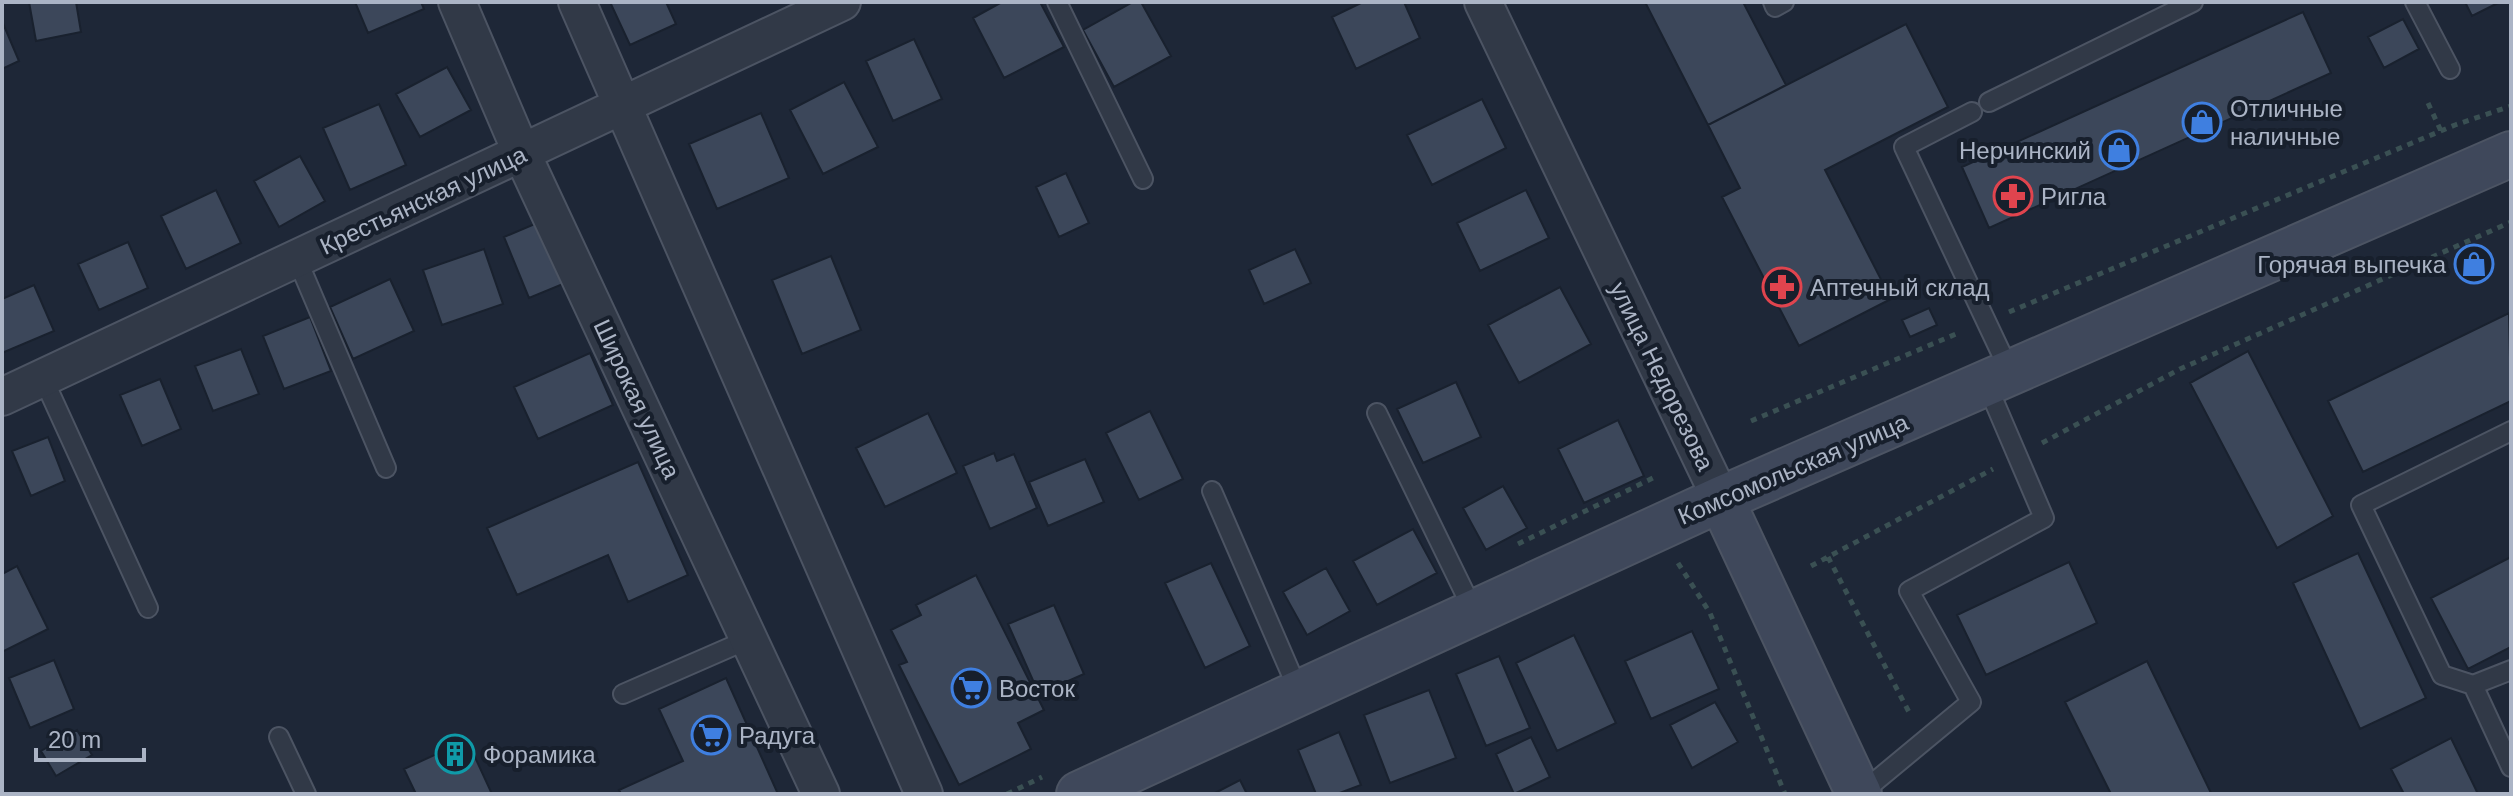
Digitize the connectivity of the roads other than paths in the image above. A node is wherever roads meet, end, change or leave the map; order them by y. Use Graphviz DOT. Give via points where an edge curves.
graph roads {
  1 [pos="457,2"];
  2 [pos="577,2"];
  3 [pos="842,2"];
  4 [pos="1057,2"];
  5 [pos="1483,2"];
  6 [pos="1773,2"];
  7 [pos="1784,2"];
  8 [pos="2193,2"];
  9 [pos="2415,2"];
  10 [pos="2450,69"];
  11 [pos="1989,102"];
  12 [pos="622,108"];
  13 [pos="1972,112"];
  14 [pos="522,154"];
  15 [pos="2511,154"];
  16 [pos="1143,179"];
  17 [pos="297,259"];
  18 [pos="43,378"];
  19 [pos="1999,380"];
  20 [pos="2,397"];
  21 [pos="1377,413"];
  22 [pos="2511,431"];
  23 [pos="386,468"];
  24 [pos="1212,491"];
  25 [pos="1721,499"];
  26 [pos="148,608"];
  27 [pos="1474,612"];
  28 [pos="749,639"];
  29 [pos="2511,670"];
  30 [pos="2473,685"];
  31 [pos="1299,692"];
  32 [pos="623,694"];
  33 [pos="279,737"];
  34 [pos="2511,767"];
  35 [pos="306,794"];
  36 [pos="821,794"];
  37 [pos="924,794"];
  38 [pos="1079,794"];
  39 [pos="1860,794"];
  1 -- 14 [label="street, Широкая улица"];
  2 -- 12 [label="street"];
  3 -- 12 [label="street, Крестьянская улица"];
  4 -- 16 [label="lane"];
  5 -- 25 [label="street, улица Недорезова"];
  6 -- 7 [label="lane" via="1775,7"];
  8 -- 11 [label="lane"];
  9 -- 10 [label="lane"];
  12 -- 14 [label="street, Крестьянская улица"];
  12 -- 37 [label="street"];
  13 -- 19 [label="lane" via="1904,147"];
  14 -- 17 [label="street, Крестьянская улица"];
  14 -- 28 [label="street, Широкая улица"];
  15 -- 19 [label="main road, Комсомольская улица"];
  17 -- 18 [label="street, Крестьянская улица"];
  17 -- 23 [label="lane"];
  18 -- 20 [label="street, Крестьянская улица"];
  18 -- 26 [label="lane"];
  19 -- 25 [label="main road, Комсомольская улица"];
  19 -- 39 [label="lane" via="2044,518 1909,591 1971,702"];
  21 -- 27 [label="lane"];
  22 -- 30 [label="lane" via="2361,505 2442,675"];
  24 -- 31 [label="lane"];
  25 -- 27 [label="main road, Комсомольская улица"];
  25 -- 39 [label="main road, улица Недорезова"];
  27 -- 31 [label="main road, Комсомольская улица"];
  28 -- 32 [label="lane"];
  28 -- 36 [label="street, Широкая улица"];
  29 -- 30 [label="lane"];
  30 -- 34 [label="lane"];
  31 -- 38 [label="main road, Комсомольская улица"];
  33 -- 35 [label="lane"];
}
